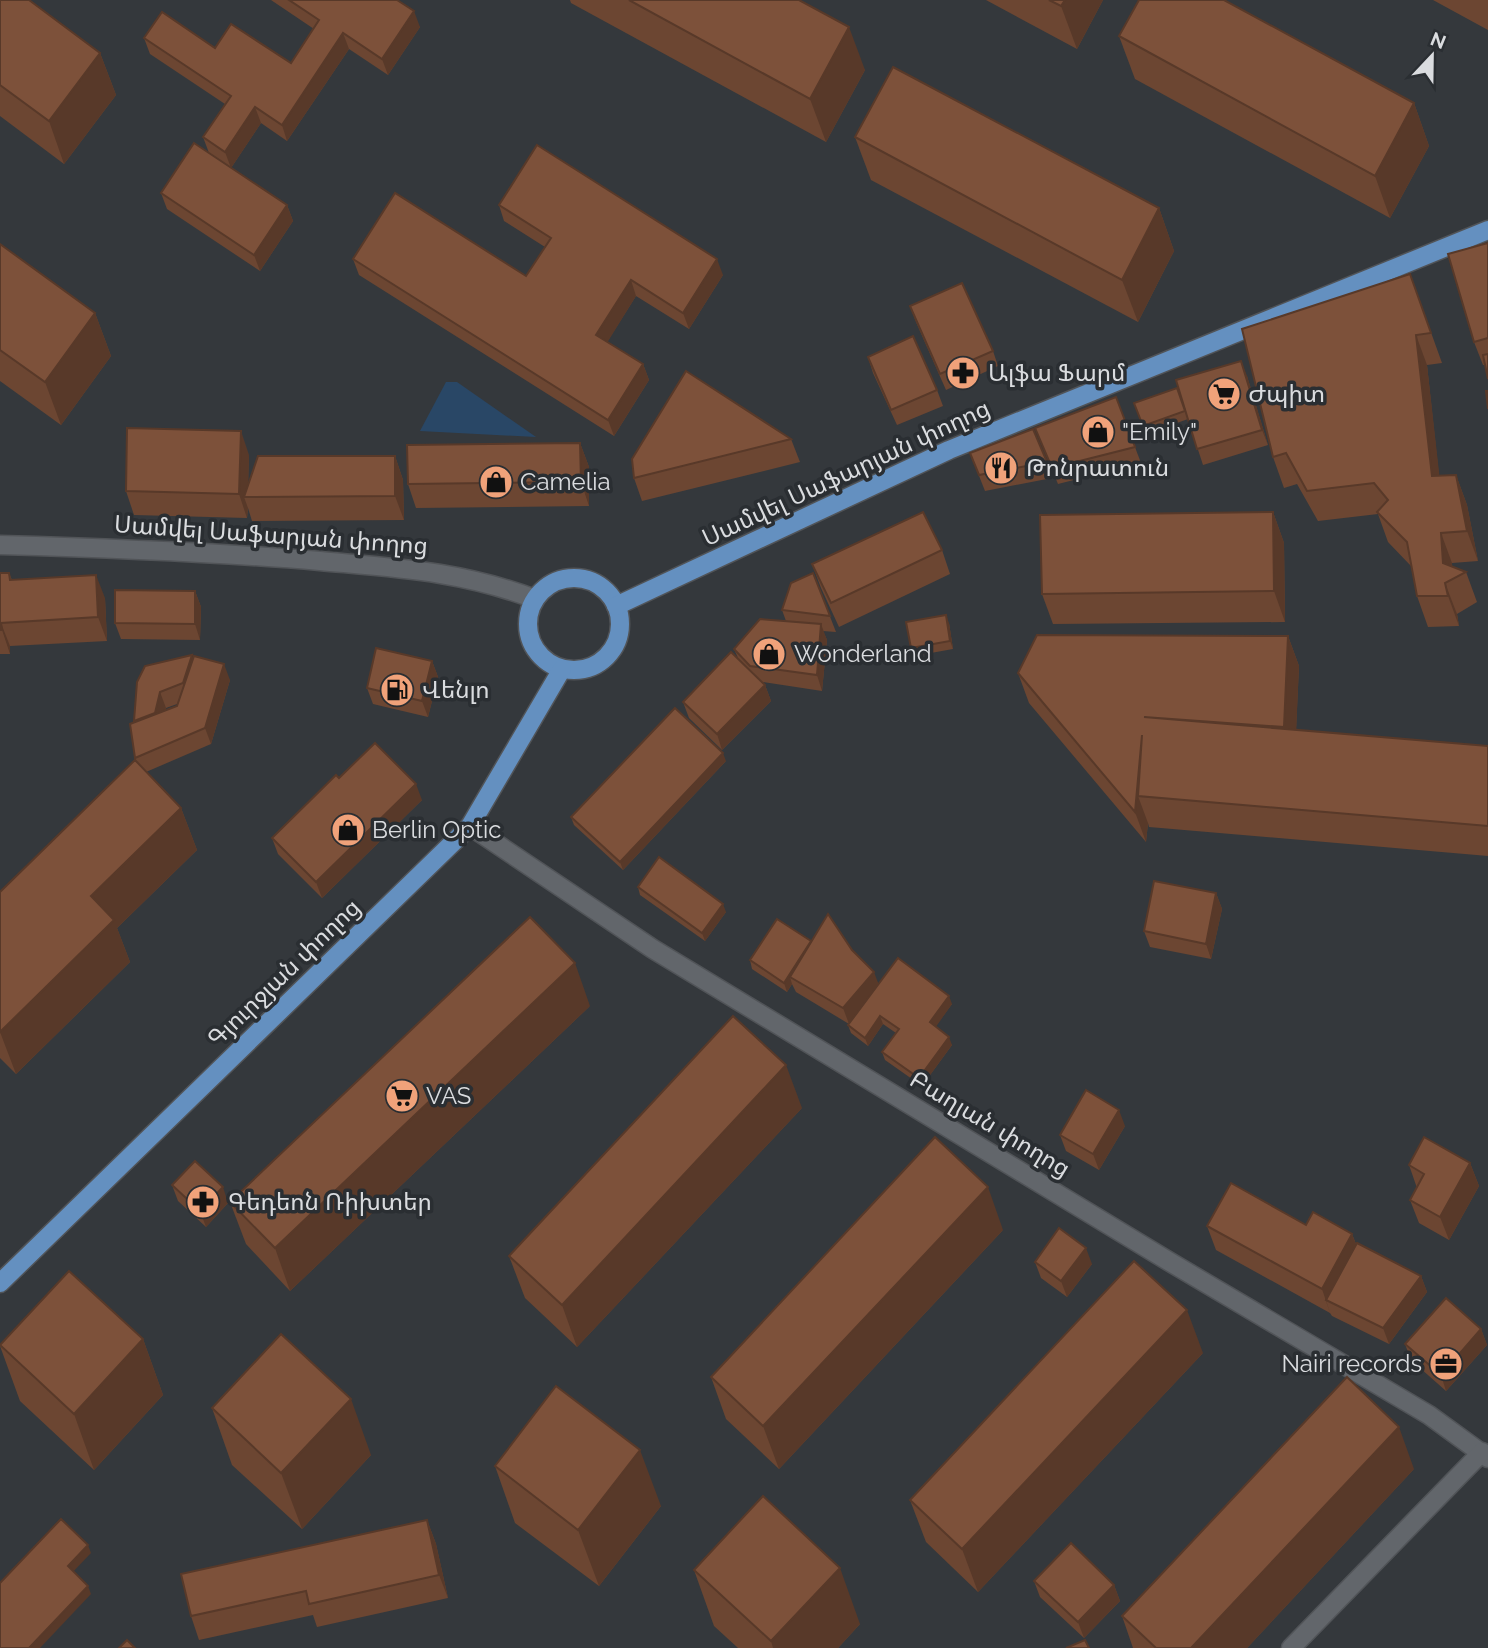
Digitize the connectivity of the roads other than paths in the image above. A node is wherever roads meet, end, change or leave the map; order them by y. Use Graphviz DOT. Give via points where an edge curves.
graph roads {
  1 [pos="1488,230"];
  2 [pos="0,545"];
  3 [pos="534,599"];
  4 [pos="616,606"];
  5 [pos="562,668"];
  6 [pos="470,826"];
  7 [pos="0,1283"];
  8 [pos="1485,1455"];
  9 [pos="1291,1648"];
  1 -- 4 [label="main road, Սամվել Սաֆարյան փողոց" via="949,450"];
  2 -- 3 [label="street, Սամվել Սաֆարյան փողոց" via="141,549 433,570"];
  3 -- 4 [label="main road" via="556,582 584,579 608,594"];
  3 -- 5 [label="main road" via="529,612 531,641 549,663"];
  4 -- 5 [label="main road" via="618,635 603,659 577,670"];
  5 -- 6 [label="main road, Գյուրջյան փողոց"];
  6 -- 7 [label="main road, Գյուրջյան փողոց"];
  6 -- 8 [label="street, Բաղյան փողոց" via="653,949 1417,1408"];
  8 -- 9 [label="street"];
}
